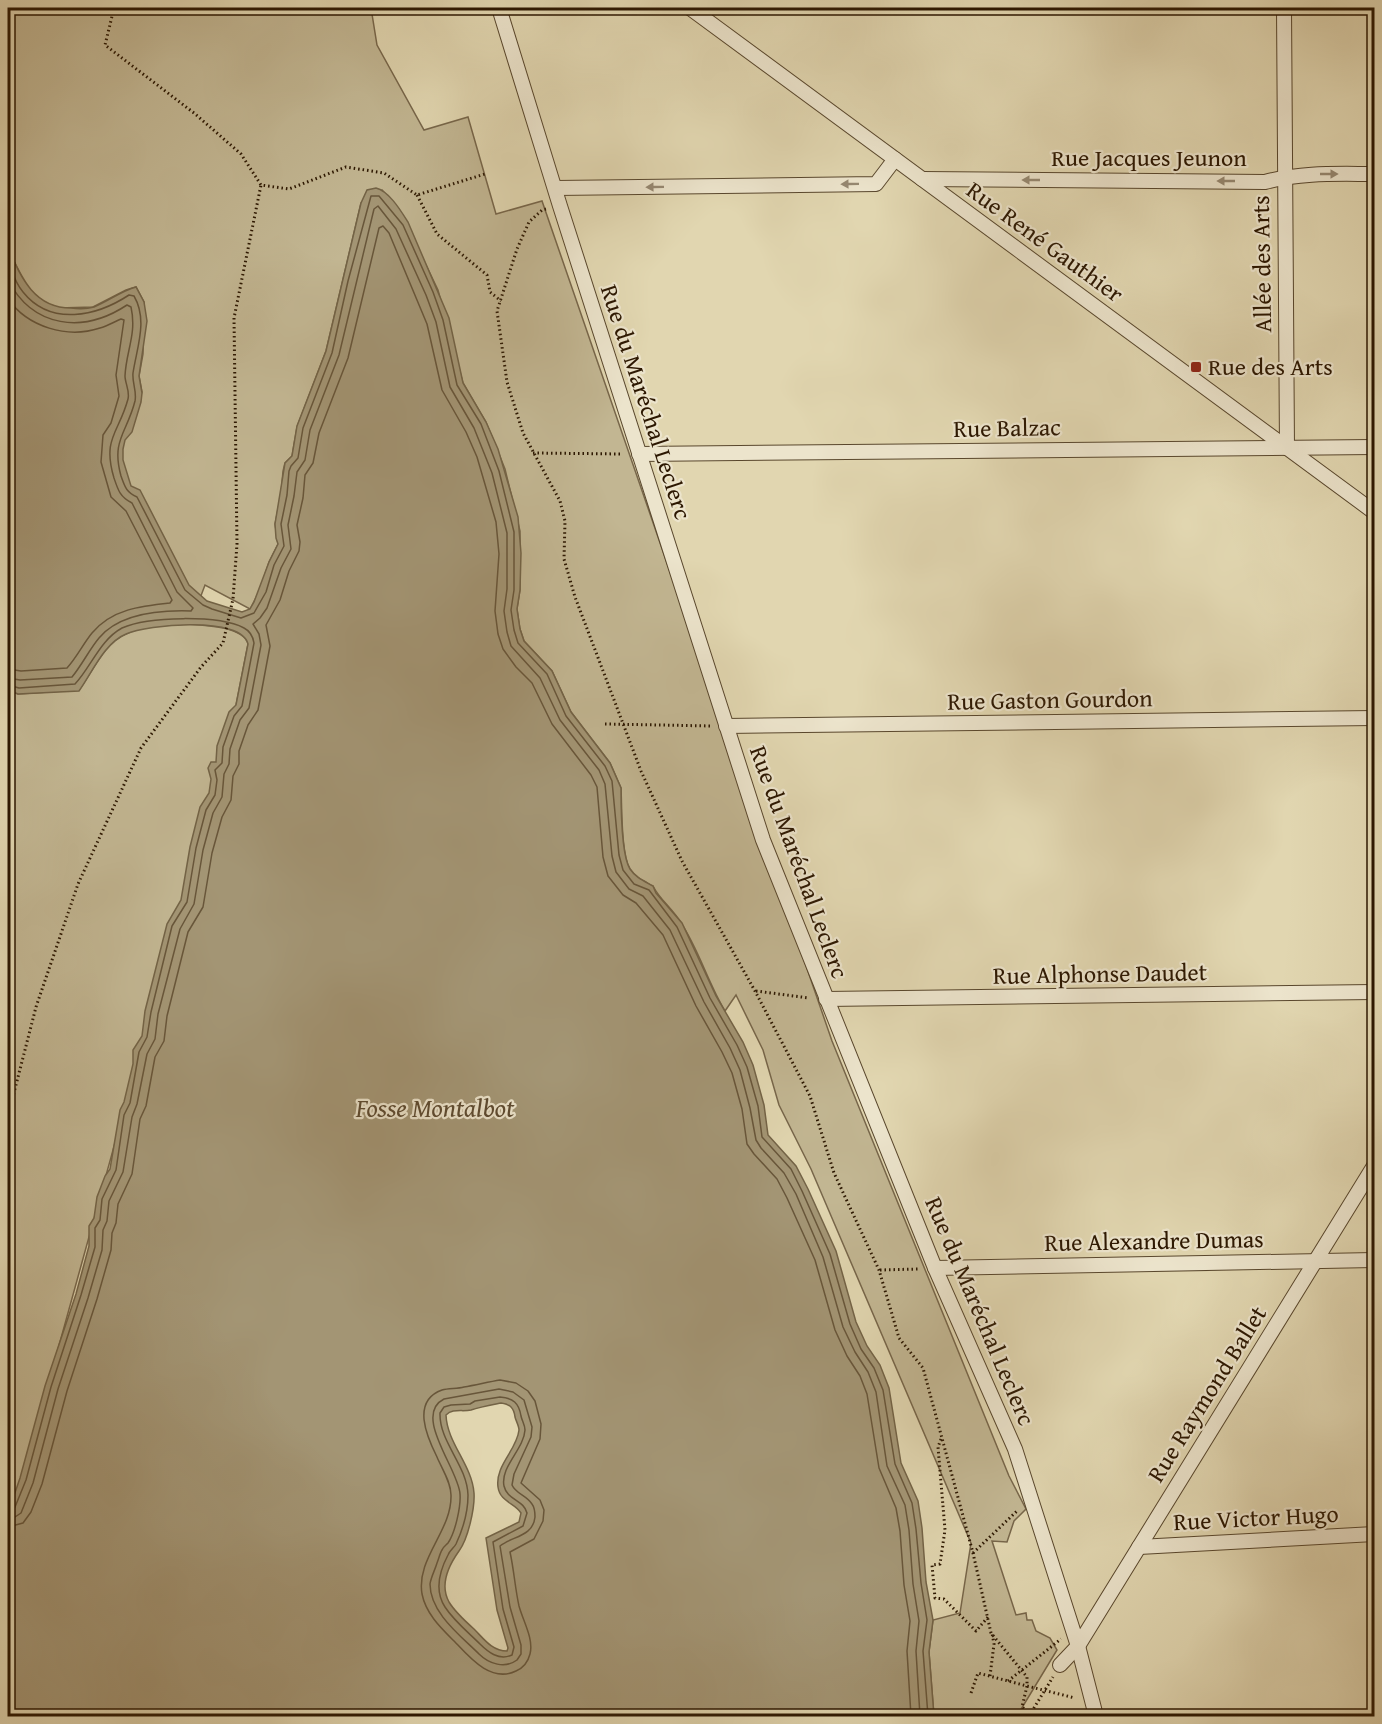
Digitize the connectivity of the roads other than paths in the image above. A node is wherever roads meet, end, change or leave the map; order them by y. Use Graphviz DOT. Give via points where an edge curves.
graph roads {
  1 [pos="499,8"];
  2 [pos="690,8"];
  3 [pos="1284,8"];
  4 [pos="896,159"];
  5 [pos="1374,174"];
  6 [pos="1284,176"];
  7 [pos="922,180"];
  8 [pos="556,188"];
  9 [pos="1374,447"];
  10 [pos="1287,448"];
  11 [pos="639,454"];
  12 [pos="1374,512"];
  13 [pos="1374,718"];
  14 [pos="726,726"];
  15 [pos="1374,992"];
  16 [pos="826,999"];
  17 [pos="1374,1166"];
  18 [pos="1374,1260"];
  19 [pos="1315,1261"];
  20 [pos="935,1268"];
  21 [pos="1374,1534"];
  22 [pos="1139,1547"];
  23 [pos="1078,1646"];
  24 [pos="1060,1665"];
  25 [pos="1095,1713"];
  1 -- 8 [label="street, Rue du Maréchal Leclerc"];
  2 -- 4 [label="street, Rue René Gauthier"];
  3 -- 6 [label="street, Allée des Arts"];
  4 -- 7 [label="street, Rue René Gauthier"];
  4 -- 8 [label="street, one-way" via="876,184"];
  6 -- 5 [label="street, Rue Jacques Jeunon, one-way"];
  6 -- 7 [label="street, Rue Jacques Jeunon, one-way" via="1265,182"];
  6 -- 10 [label="street, Allée des Arts"];
  7 -- 10 [label="street, Rue René Gauthier"];
  8 -- 11 [label="street, Rue du Maréchal Leclerc"];
  9 -- 10 [label="street, Rue Balzac"];
  10 -- 11 [label="street, Rue Balzac"];
  10 -- 12 [label="street, Rue René Gauthier"];
  11 -- 14 [label="street, Rue du Maréchal Leclerc"];
  13 -- 14 [label="street, Rue Gaston Gourdon"];
  14 -- 16 [label="street, Rue du Maréchal Leclerc" via="763,840"];
  15 -- 16 [label="street, Rue Alphonse Daudet"];
  16 -- 20 [label="street, Rue du Maréchal Leclerc"];
  17 -- 19 [label="street, Rue Raymond Ballet"];
  18 -- 19 [label="street, Rue Alexandre Dumas"];
  19 -- 20 [label="street, Rue Alexandre Dumas"];
  19 -- 22 [label="street, Rue Raymond Ballet"];
  20 -- 23 [label="street, Rue du Maréchal Leclerc" via="1015,1449"];
  21 -- 22 [label="street, Rue Victor Hugo"];
  22 -- 23 [label="street, Rue Raymond Ballet"];
  23 -- 24 [label="street, Rue Raymond Ballet"];
  23 -- 25 [label="street, Rue du Maréchal Leclerc"];
}
